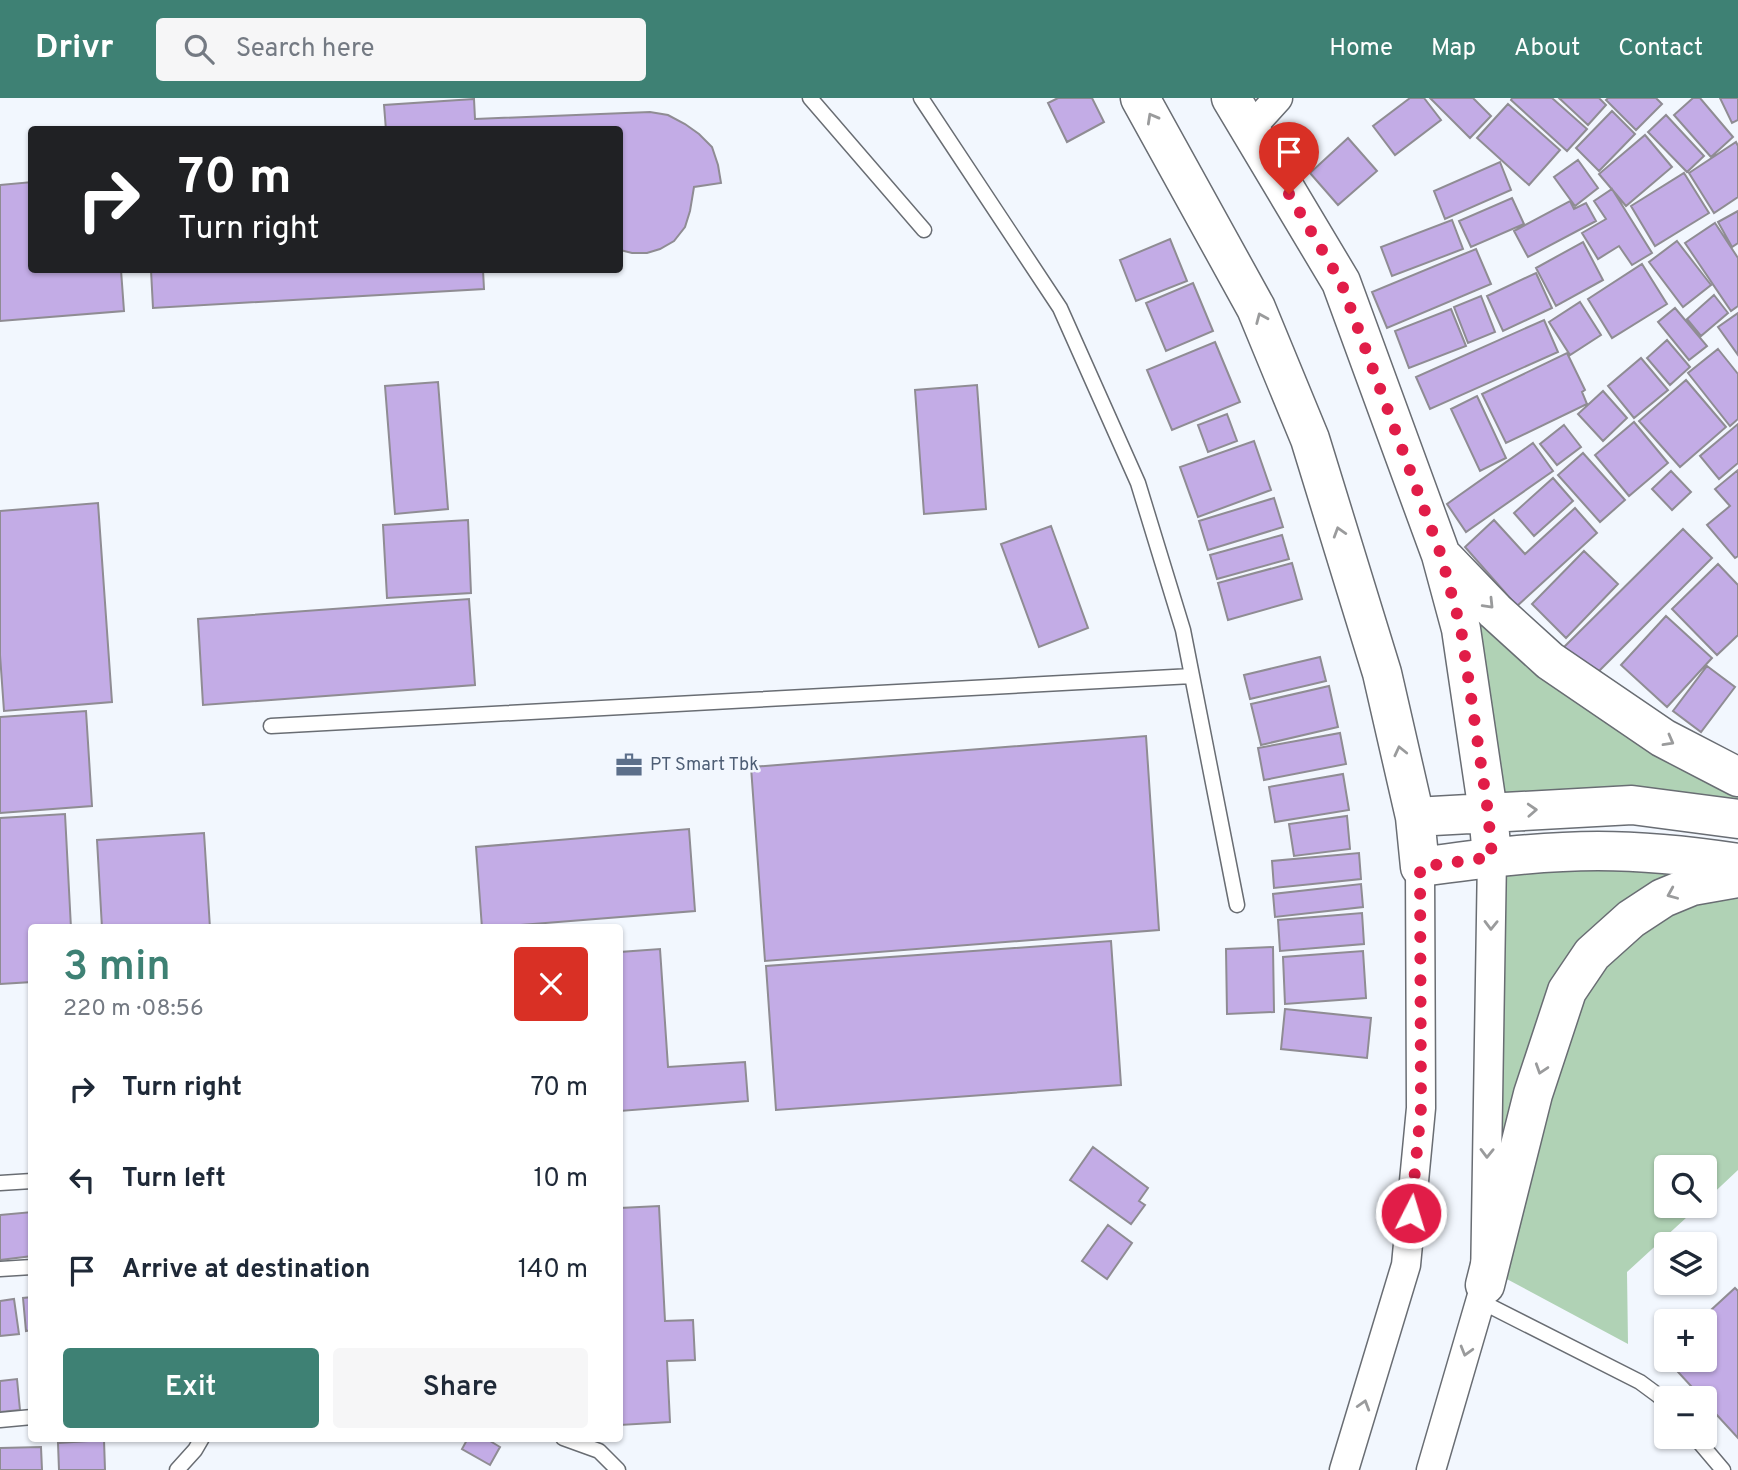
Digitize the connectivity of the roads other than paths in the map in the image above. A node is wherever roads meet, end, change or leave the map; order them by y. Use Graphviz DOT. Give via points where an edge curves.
graph roads {
  1 [pos="810,98"];
  2 [pos="921,98"];
  3 [pos="1140,98"];
  4 [pos="1278,98"];
  5 [pos="1241,114"];
  6 [pos="924,230"];
  7 [pos="1441,555"];
  8 [pos="1192,676"];
  9 [pos="271,726"];
  10 [pos="1738,777"];
  11 [pos="1488,812"];
  12 [pos="1415,817"];
  13 [pos="1738,819"];
  14 [pos="1492,857"];
  15 [pos="1738,863"];
  16 [pos="1420,867"];
  17 [pos="1738,877"];
  18 [pos="1237,905"];
  19 [pos="28,1181"];
  20 [pos="0,1183"];
  21 [pos="28,1267"];
  22 [pos="0,1269"];
  23 [pos="1483,1293"];
  24 [pos="1654,1393"];
  25 [pos="28,1417"];
  26 [pos="0,1420"];
  27 [pos="200,1442"];
  28 [pos="574,1442"];
  29 [pos="1705,1449"];
  30 [pos="177,1470"];
  31 [pos="618,1470"];
  32 [pos="1344,1470"];
  33 [pos="1431,1470"];
  34 [pos="1723,1470"];
  1 -- 6 [label="lane"];
  2 -- 8 [label="lane" via="1060,307 1138,483 1183,629"];
  12 -- 3 [label="main road, one-way" via="1382,673 1310,439 1256,308"];
  4 -- 5 [label="street"];
  5 -- 7 [label="main road" via="1341,282"];
  7 -- 10 [label="main road, one-way" via="1550,661 1663,738"];
  7 -- 11 [label="main road" via="1461,629"];
  8 -- 9 [label="lane"];
  8 -- 18 [label="lane"];
  11 -- 12 [label="main road"];
  11 -- 13 [label="main road, one-way" via="1632,804"];
  11 -- 14 [label="main road"];
  12 -- 16 [label="main road"];
  14 -- 15 [label="main road" via="1598,851"];
  14 -- 16 [label="main road"];
  14 -- 23 [label="street, one-way"];
  32 -- 16 [label="street, one-way" via="1406,1265 1421,1108"];
  17 -- 23 [label="main road, one-way" via="1692,886 1631,919 1592,954 1566,991 1532,1094"];
  19 -- 20 [label="lane"];
  21 -- 22 [label="lane"];
  23 -- 24 [label="lane"];
  23 -- 33 [label="street, one-way"];
  25 -- 26 [label="lane"];
  27 -- 30 [label="lane"];
  28 -- 31 [label="lane" via="599,1451"];
  29 -- 34 [label="lane"];
}
